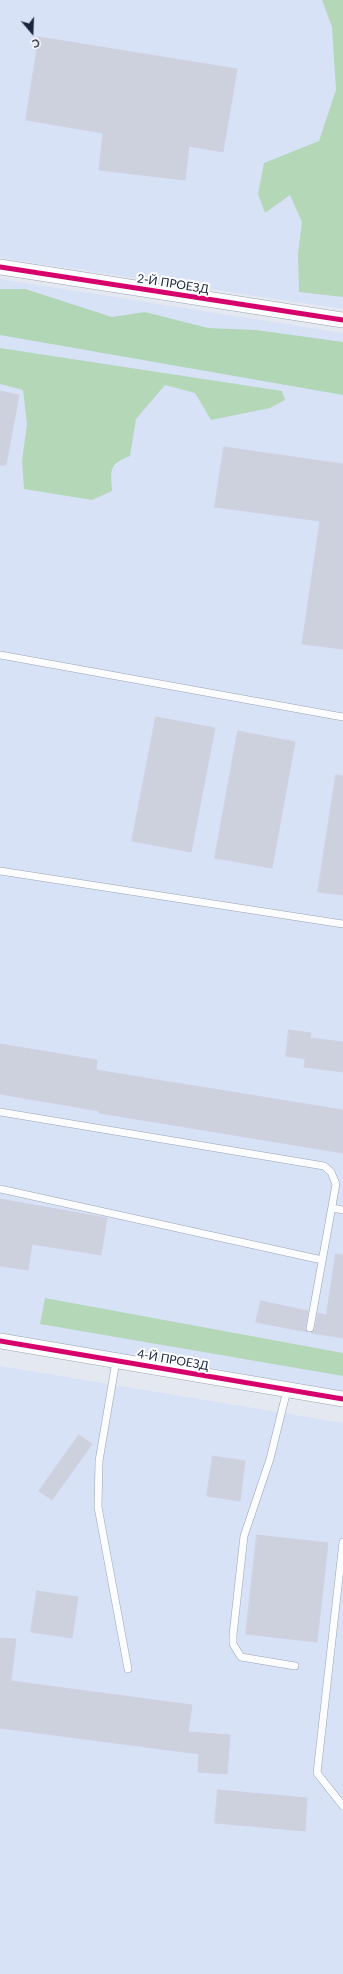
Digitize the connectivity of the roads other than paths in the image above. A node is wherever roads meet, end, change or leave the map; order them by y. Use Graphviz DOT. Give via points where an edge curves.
graph roads {
  1 [pos="0,267"];
  2 [pos="343,320"];
  3 [pos="0,655"];
  4 [pos="343,716"];
  5 [pos="0,871"];
  6 [pos="343,924"];
  7 [pos="0,1112"];
  8 [pos="0,1189"];
  9 [pos="332,1208"];
  10 [pos="343,1210"];
  11 [pos="322,1260"];
  12 [pos="310,1328"];
  13 [pos="0,1341"];
  14 [pos="116,1361"];
  15 [pos="287,1390"];
  16 [pos="343,1399"];
  17 [pos="343,1542"];
  18 [pos="295,1666"];
  19 [pos="128,1669"];
  20 [pos="343,1806"];
  1 -- 2 [label="street, 2-Й ПРОЕЗД"];
  3 -- 4 [label="lane"];
  5 -- 6 [label="lane"];
  7 -- 9 [label="lane" via="324,1166 331,1172 336,1184"];
  8 -- 11 [label="lane"];
  9 -- 10 [label="lane"];
  9 -- 11 [label="lane"];
  11 -- 12 [label="lane"];
  13 -- 14 [label="street, 4-Й ПРОЕЗД"];
  14 -- 15 [label="street, 4-Й ПРОЕЗД"];
  14 -- 19 [label="lane" via="99,1461 98,1507"];
  15 -- 16 [label="street, 4-Й ПРОЕЗД"];
  15 -- 18 [label="lane" via="270,1459 244,1536 232,1635 233,1644 241,1657"];
  17 -- 20 [label="lane" via="317,1773"];
}
